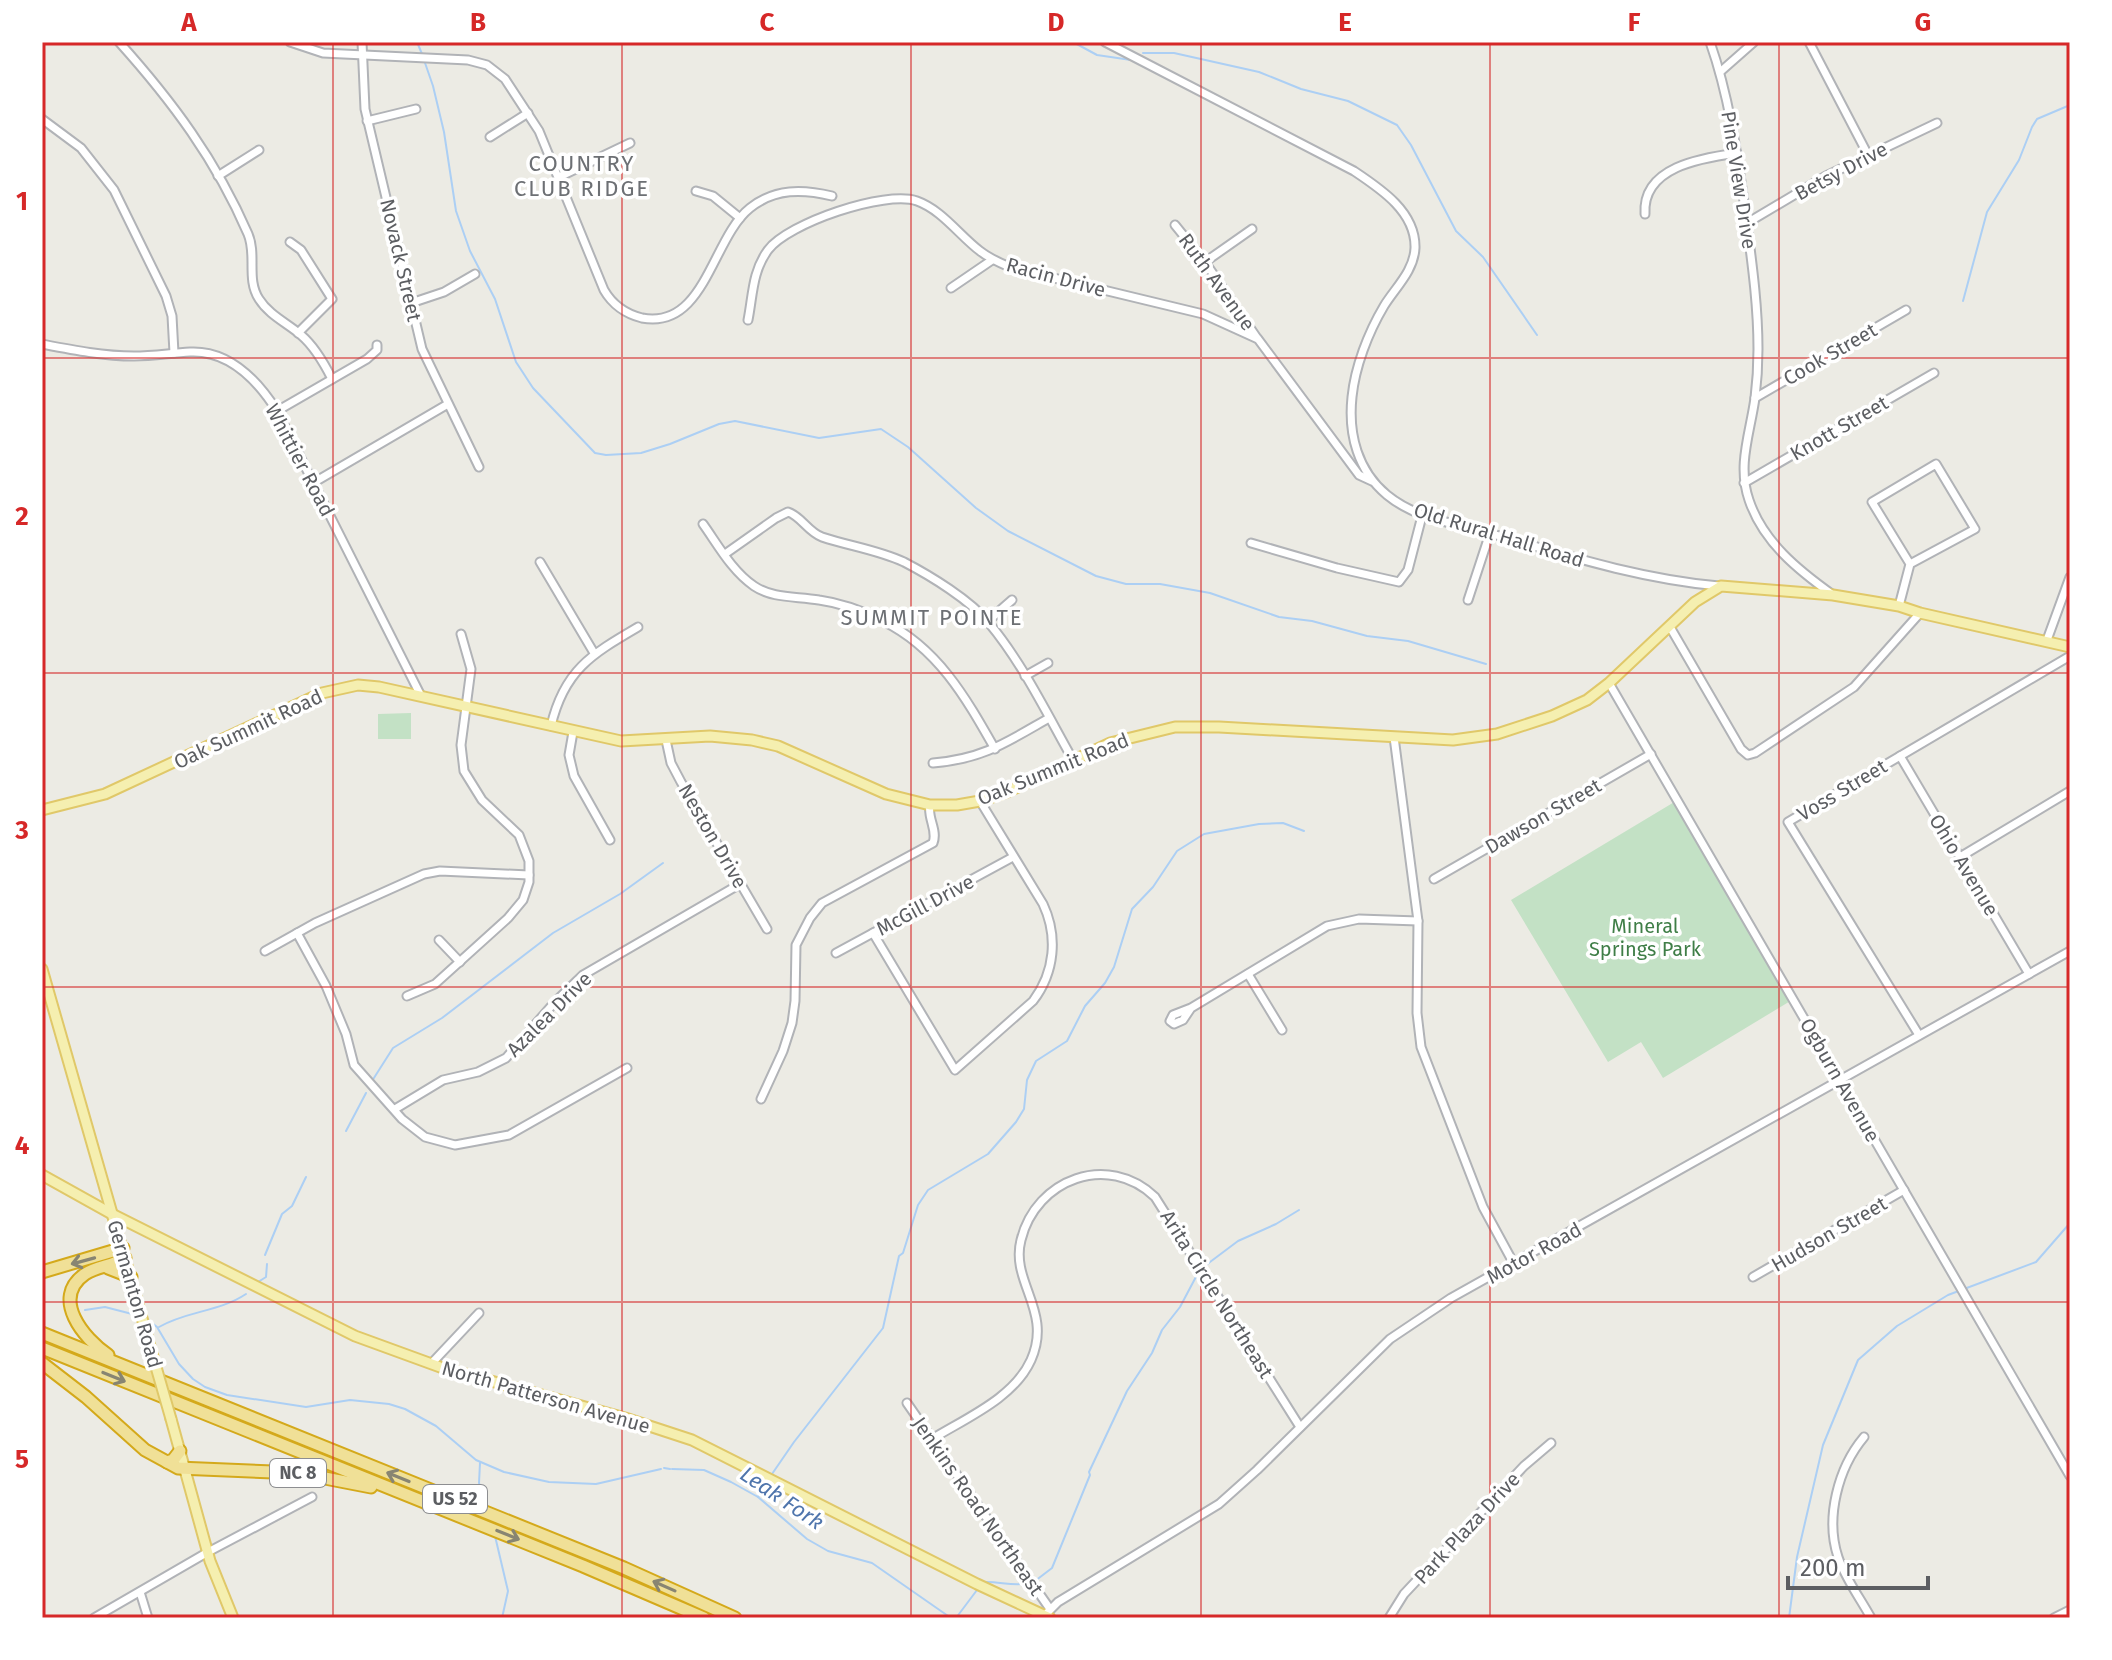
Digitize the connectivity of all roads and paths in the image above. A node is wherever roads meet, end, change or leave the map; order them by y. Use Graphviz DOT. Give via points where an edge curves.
graph roads {
  1 [pos="119,42"];
  2 [pos="290,42"];
  3 [pos="362,42"];
  4 [pos="1105,42"];
  5 [pos="1710,42"];
  6 [pos="1754,42"];
  7 [pos="1809,42"];
  8 [pos="361,56"];
  9 [pos="1720,72"];
  10 [pos="416,109"];
  11 [pos="528,113"];
  12 [pos="42,119"];
  13 [pos="367,121"];
  14 [pos="1937,123"];
  15 [pos="490,137"];
  16 [pos="630,143"];
  17 [pos="259,150"];
  18 [pos="1737,153"];
  19 [pos="1868,155"];
  20 [pos="218,176"];
  21 [pos="559,177"];
  22 [pos="696,191"];
  23 [pos="832,196"];
  24 [pos="1645,214"];
  25 [pos="740,218"];
  26 [pos="1747,223"];
  27 [pos="1175,225"];
  28 [pos="1252,229"];
  29 [pos="290,242"];
  30 [pos="992,260"];
  31 [pos="1205,262"];
  32 [pos="475,274"];
  33 [pos="951,288"];
  34 [pos="411,303"];
  35 [pos="1906,310"];
  36 [pos="748,320"];
  37 [pos="298,333"];
  38 [pos="1258,339"];
  39 [pos="42,344"];
  40 [pos="377,345"];
  41 [pos="174,353"];
  42 [pos="1934,373"];
  43 [pos="332,379"];
  44 [pos="1755,398"];
  45 [pos="448,404"];
  46 [pos="277,411"];
  47 [pos="479,467"];
  48 [pos="1374,481"];
  49 [pos="313,483"];
  50 [pos="1744,483"];
  51 [pos="1422,516"];
  52 [pos="703,524"];
  53 [pos="1490,533"];
  54 [pos="1251,543"];
  55 [pos="725,554"];
  56 [pos="540,562"];
  57 [pos="1910,564"];
  58 [pos="2070,577"];
  59 [pos="1721,586"];
  60 [pos="1833,595"];
  61 [pos="1012,600"];
  62 [pos="1468,600"];
  63 [pos="1899,606"];
  64 [pos="1920,613"];
  65 [pos="988,621"];
  66 [pos="638,627"];
  67 [pos="1670,627"];
  68 [pos="461,634"];
  69 [pos="2047,640"];
  70 [pos="2070,647"];
  71 [pos="594,653"];
  72 [pos="2070,656"];
  73 [pos="1048,663"];
  74 [pos="1025,676"];
  75 [pos="1609,683"];
  76 [pos="421,696"];
  77 [pos="467,707"];
  78 [pos="1049,718"];
  79 [pos="551,726"];
  80 [pos="573,732"];
  81 [pos="1394,737"];
  82 [pos="666,740"];
  83 [pos="995,749"];
  84 [pos="1651,754"];
  85 [pos="1900,756"];
  86 [pos="1073,760"];
  87 [pos="933,763"];
  88 [pos="2070,791"];
  89 [pos="980,801"];
  90 [pos="930,805"];
  91 [pos="42,810"];
  92 [pos="610,840"];
  93 [pos="1013,857"];
  94 [pos="1960,857"];
  95 [pos="529,875"];
  96 [pos="1434,879"];
  97 [pos="740,884"];
  98 [pos="1418,921"];
  99 [pos="767,929"];
  100 [pos="297,933"];
  101 [pos="873,933"];
  102 [pos="439,940"];
  103 [pos="265,951"];
  104 [pos="836,953"];
  105 [pos="2069,954"];
  106 [pos="460,962"];
  107 [pos="42,969"];
  108 [pos="1248,974"];
  109 [pos="2029,974"];
  110 [pos="407,996"];
  111 [pos="1191,1008"];
  112 [pos="1282,1030"];
  113 [pos="1919,1035"];
  114 [pos="627,1068"];
  115 [pos="1841,1081"];
  116 [pos="761,1099"];
  117 [pos="395,1109"];
  118 [pos="42,1175"];
  119 [pos="1904,1190"];
  120 [pos="112,1214"];
  121 [pos="139,1228"];
  122 [pos="123,1251"];
  123 [pos="1514,1264"];
  124 [pos="107,1268"];
  125 [pos="42,1272"];
  126 [pos="131,1277"];
  127 [pos="1753,1277"];
  128 [pos="479,1313"];
  129 [pos="42,1333"];
  130 [pos="42,1348"];
  131 [pos="42,1363"];
  132 [pos="431,1364"];
  133 [pos="136,1371"];
  134 [pos="907,1403"];
  135 [pos="1300,1427"];
  136 [pos="1864,1437"];
  137 [pos="932,1439"];
  138 [pos="1551,1443"];
  139 [pos="180,1451"];
  140 [pos="167,1462"];
  141 [pos="185,1470"];
  142 [pos="2070,1476"];
  143 [pos="409,1496"];
  144 [pos="312,1497"];
  145 [pos="208,1552"];
  146 [pos="140,1592"];
  147 [pos="2070,1610"];
  148 [pos="1047,1615"];
  149 [pos="94,1618"];
  150 [pos="148,1618"];
  151 [pos="233,1618"];
  152 [pos="704,1618"];
  153 [pos="735,1618"];
  154 [pos="1389,1618"];
  155 [pos="1871,1618"];
  156 [pos="2054,1618"];
  1 -- 20 [label="street" via="178,111"];
  2 -- 8 [label="street" via="323,53"];
  3 -- 8 [label="street, Novack Street"];
  4 -- 48 [label="street, Old Rural Hall Road" via="1354,171 1405,214 1415,250 1363,350 1352,397 1352,440"];
  5 -- 9 [label="street, Pine View Drive"];
  6 -- 9 [label="street"];
  7 -- 19 [label="street"];
  8 -- 11 [label="street" via="479,62 505,79"];
  8 -- 13 [label="street, Novack Street"];
  9 -- 18 [label="street, Pine View Drive"];
  10 -- 13 [label="street"];
  11 -- 15 [label="street"];
  11 -- 21 [label="street"];
  12 -- 41 [label="street" via="81,148 114,190 166,296"];
  13 -- 34 [label="street, Novack Street"];
  14 -- 19 [label="street, Betsy Drive"];
  16 -- 21 [label="street"];
  17 -- 20 [label="street"];
  18 -- 24 [label="street" via="1672,170 1648,191"];
  18 -- 26 [label="street, Pine View Drive"];
  19 -- 26 [label="street, Betsy Drive"];
  20 -- 37 [label="street" via="253,245 251,268 258,297"];
  21 -- 25 [label="street" via="609,300 641,318 663,317 690,303"];
  22 -- 25 [label="street" via="713,196"];
  23 -- 25 [label="street" via="797,190 773,194"];
  26 -- 44 [label="street, Pine View Drive" via="1757,320"];
  27 -- 31 [label="street, Ruth Avenue"];
  28 -- 31 [label="street"];
  29 -- 37 [label="street" via="301,250 332,299"];
  30 -- 33 [label="street"];
  30 -- 36 [label="street, Racin Drive" via="942,216 914,200 844,208 770,247 755,275"];
  30 -- 38 [label="street, Racin Drive" via="1203,314"];
  31 -- 38 [label="street, Ruth Avenue"];
  32 -- 34 [label="street"];
  34 -- 45 [label="street, Novack Street" via="422,349"];
  35 -- 44 [label="street, Cook Street"];
  37 -- 43 [label="street"];
  38 -- 48 [label="street, Racin Drive" via="1359,475"];
  39 -- 41 [label="street, Whittier Road" via="107,355"];
  40 -- 43 [label="street" via="367,359"];
  41 -- 46 [label="street, Whittier Road" via="199,352 230,362 255,381"];
  42 -- 50 [label="street, Knott Street"];
  43 -- 46 [label="street"];
  44 -- 50 [label="street, Pine View Drive"];
  45 -- 47 [label="street, Novack Street"];
  45 -- 49 [label="street"];
  46 -- 49 [label="street, Whittier Road"];
  48 -- 51 [label="street, Old Rural Hall Road"];
  49 -- 76 [label="street, Whittier Road"];
  50 -- 60 [label="street" via="1774,544"];
  51 -- 53 [label="street, Old Rural Hall Road"];
  51 -- 54 [label="street" via="1408,570 1399,582"];
  52 -- 55 [label="street"];
  53 -- 59 [label="street, Old Rural Hall Road" via="1649,578"];
  53 -- 62 [label="street"];
  55 -- 65 [label="street" via="788,512 819,536 903,562"];
  55 -- 83 [label="street" via="757,588 837,603 903,632 948,673"];
  56 -- 71 [label="street"];
  57 -- 57 [label="street" via="1975,529 1936,464 1872,502"];
  57 -- 63 [label="street"];
  58 -- 69 [label="street"];
  59 -- 60 [label="main road, Old Rural Hall Road"];
  59 -- 67 [label="main road, Oak Summit Road"];
  60 -- 63 [label="main road, Old Rural Hall Road"];
  61 -- 65 [label="street"];
  63 -- 64 [label="main road, Old Rural Hall Road"];
  64 -- 67 [label="street" via="1854,687 1748,755"];
  64 -- 69 [label="main road, Old Rural Hall Road"];
  65 -- 74 [label="street"];
  66 -- 71 [label="street"];
  67 -- 75 [label="main road, Oak Summit Road"];
  68 -- 77 [label="street" via="471,669"];
  69 -- 70 [label="main road, Old Rural Hall Road"];
  71 -- 79 [label="street" via="566,684"];
  72 -- 85 [label="street, Voss Street"];
  73 -- 74 [label="street"];
  74 -- 78 [label="street"];
  75 -- 81 [label="main road, Oak Summit Road" via="1564,712 1497,734 1453,740"];
  75 -- 84 [label="street, Ogburn Avenue"];
  76 -- 77 [label="main road, Oak Summit Road"];
  76 -- 91 [label="main road, Oak Summit Road" via="367,686 331,691 105,794"];
  77 -- 79 [label="main road, Oak Summit Road"];
  77 -- 95 [label="street" via="461,745 464,771 482,800 519,835"];
  78 -- 83 [label="street"];
  78 -- 86 [label="street"];
  79 -- 80 [label="main road, Oak Summit Road"];
  80 -- 82 [label="main road, Oak Summit Road" via="621,741"];
  80 -- 92 [label="street" via="569,755 574,776"];
  81 -- 86 [label="main road, Oak Summit Road" via="1175,727 1110,743"];
  81 -- 98 [label="street"];
  82 -- 90 [label="main road, Oak Summit Road" via="710,736 768,743 886,794"];
  82 -- 97 [label="street, Neston Drive" via="671,763"];
  83 -- 87 [label="street" via="962,761"];
  84 -- 96 [label="street, Dawson Street"];
  84 -- 115 [label="street, Ogburn Avenue"];
  85 -- 94 [label="street, Ohio Avenue"];
  85 -- 113 [label="street, Voss Street" via="1788,822"];
  86 -- 89 [label="main road, Oak Summit Road"];
  88 -- 94 [label="street"];
  89 -- 90 [label="main road, Oak Summit Road"];
  89 -- 93 [label="street"];
  90 -- 116 [label="street" via="933,843 822,903 800,934 792,1023"];
  93 -- 101 [label="street, McGill Drive"];
  93 -- 101 [label="street" via="1050,922 1051,967 1026,1009 955,1070"];
  94 -- 109 [label="street, Ohio Avenue"];
  95 -- 100 [label="street" via="430,873"];
  95 -- 106 [label="street" via="518,907"];
  97 -- 99 [label="street, Neston Drive"];
  97 -- 117 [label="street, Azalea Drive" via="583,975 506,1058 443,1080"];
  98 -- 108 [label="street" via="1343,921"];
  98 -- 123 [label="street" via="1417,1013 1423,1056 1483,1207"];
  100 -- 103 [label="street"];
  100 -- 117 [label="street" via="326,986 354,1065"];
  101 -- 104 [label="street, McGill Drive"];
  102 -- 106 [label="street"];
  105 -- 109 [label="street, Motor Road"];
  106 -- 110 [label="street" via="428,989"];
  107 -- 120 [label="main road, Germanton Road"];
  108 -- 111 [label="street"];
  108 -- 112 [label="street"];
  109 -- 113 [label="street, Motor Road"];
  113 -- 115 [label="street, Motor Road"];
  114 -- 117 [label="street" via="516,1132 492,1140 437,1142 414,1131"];
  115 -- 119 [label="street, Ogburn Avenue"];
  115 -- 123 [label="street, Motor Road"];
  118 -- 120 [label="main road, North Patterson Avenue"];
  119 -- 127 [label="street, Hudson Street"];
  119 -- 142 [label="street, Ogburn Avenue"];
  120 -- 121 [label="main road, North Patterson Avenue"];
  120 -- 122 [label="main road, Germanton Road"];
  121 -- 122 [label="main road" via="126,1232"];
  121 -- 132 [label="main road, North Patterson Avenue" via="355,1336"];
  122 -- 124 [label="highway"];
  122 -- 125 [label="highway, one-way"];
  122 -- 126 [label="main road, Germanton Road"];
  123 -- 135 [label="street, Motor Road" via="1399,1332"];
  124 -- 126 [label="highway"];
  124 -- 133 [label="highway" via="78,1280 71,1296 73,1315 88,1340"];
  126 -- 139 [label="main road, Germanton Road, bridge"];
  128 -- 132 [label="street"];
  129 -- 133 [label="highway, US 52"];
  130 -- 143 [label="highway, US 52, one-way"];
  131 -- 140 [label="highway" via="145,1450"];
  132 -- 148 [label="main road, North Patterson Avenue" via="692,1440"];
  153 -- 133 [label="highway, US 52, one-way"];
  134 -- 137 [label="street, Jenkins Road Northeast"];
  135 -- 137 [label="street, Arita Circle Northeast" via="1155,1197 1127,1179 1097,1174 1080,1176 1050,1192 1024,1231 1020,1266 1038,1333 1024,1374"];
  135 -- 148 [label="street, Motor Road" via="1219,1504"];
  136 -- 155 [label="street" via="1845,1467 1833,1526 1840,1563"];
  137 -- 148 [label="street, Jenkins Road Northeast"];
  138 -- 154 [label="street, Park Plaza Drive" via="1404,1594"];
  139 -- 140 [label="highway"];
  139 -- 141 [label="main road, Germanton Road"];
  140 -- 141 [label="highway"];
  141 -- 143 [label="highway, NC 8" via="299,1473"];
  141 -- 145 [label="main road, Germanton Road"];
  143 -- 152 [label="highway, US 52, one-way"];
  144 -- 145 [label="street"];
  145 -- 146 [label="street"];
  145 -- 151 [label="main road, Germanton Road"];
  146 -- 149 [label="street"];
  146 -- 150 [label="street"];
  147 -- 156 [label="street"];
}
